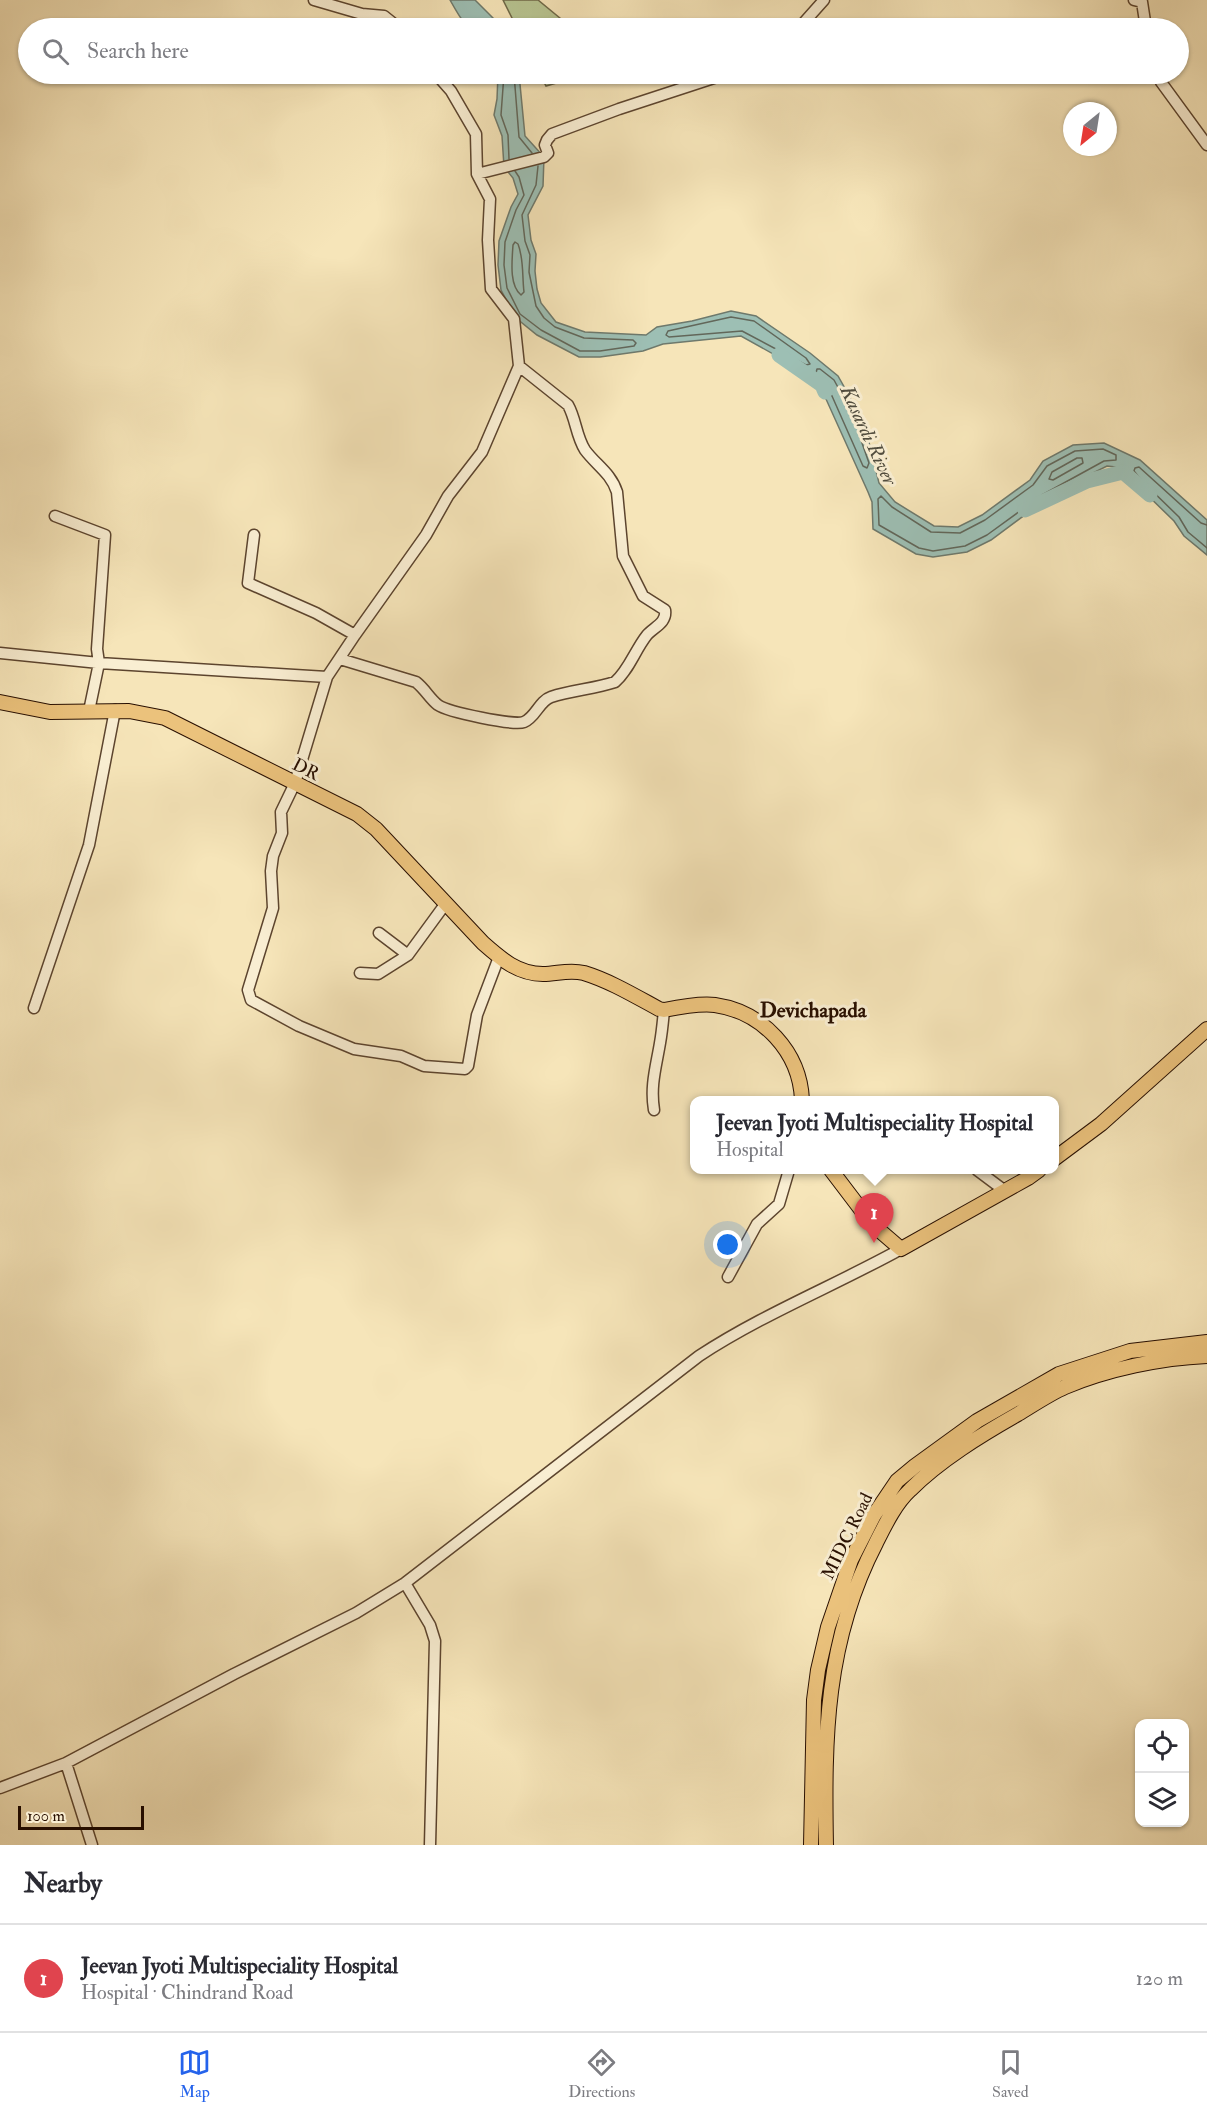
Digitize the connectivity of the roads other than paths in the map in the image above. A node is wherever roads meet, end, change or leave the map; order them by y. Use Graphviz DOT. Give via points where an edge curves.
graph roads {
  1 [pos="314,0"];
  2 [pos="824,0"];
  3 [pos="1139,1"];
  4 [pos="386,18"];
  5 [pos="808,18"];
  6 [pos="1143,18"];
  7 [pos="445,84"];
  8 [pos="695,84"];
  9 [pos="1162,84"];
  10 [pos="1207,145"];
  11 [pos="477,174"];
  12 [pos="519,366"];
  13 [pos="55,516"];
  14 [pos="254,535"];
  15 [pos="355,635"];
  16 [pos="0,653"];
  17 [pos="340,659"];
  18 [pos="99,663"];
  19 [pos="327,677"];
  20 [pos="0,702"];
  21 [pos="115,710"];
  22 [pos="88,711"];
  23 [pos="295,783"];
  24 [pos="446,903"];
  25 [pos="379,933"];
  26 [pos="408,955"];
  27 [pos="499,957"];
  28 [pos="360,973"];
  29 [pos="34,1008"];
  30 [pos="664,1010"];
  31 [pos="1207,1029"];
  32 [pos="802,1096"];
  33 [pos="654,1110"];
  34 [pos="1059,1154"];
  35 [pos="788,1174"];
  36 [pos="834,1174"];
  37 [pos="982,1174"];
  38 [pos="1033,1174"];
  39 [pos="1005,1191"];
  40 [pos="901,1250"];
  41 [pos="728,1277"];
  42 [pos="1207,1342"];
  43 [pos="1207,1356"];
  44 [pos="405,1583"];
  45 [pos="66,1763"];
  46 [pos="0,1788"];
  47 [pos="92,1845"];
  48 [pos="430,1845"];
  49 [pos="811,1845"];
  50 [pos="826,1845"];
  1 -- 4 [label="street"];
  2 -- 5 [label="street"];
  3 -- 6 [label="street"];
  7 -- 11 [label="street" via="476,134"];
  8 -- 11 [label="street" via="558,131 547,140 548,155 544,157"];
  9 -- 10 [label="street"];
  11 -- 12 [label="street" via="489,199 491,289 514,319"];
  12 -- 15 [label="street" via="482,452"];
  12 -- 17 [label="street" via="568,405 586,450 614,482 622,556 643,596 665,610 664,620 646,637 615,682 546,699 521,723 448,710 436,704 416,682"];
  13 -- 18 [label="street" via="105,535"];
  14 -- 15 [label="street" via="248,583"];
  15 -- 17 [label="street"];
  16 -- 18 [label="street"];
  17 -- 19 [label="street"];
  18 -- 19 [label="street"];
  18 -- 22 [label="street"];
  19 -- 23 [label="street"];
  20 -- 22 [label="main road, DR" via="50,712"];
  21 -- 22 [label="main road, DR"];
  21 -- 23 [label="main road, DR" via="165,718"];
  21 -- 29 [label="street" via="89,845"];
  23 -- 24 [label="main road, DR" via="357,814 376,829"];
  23 -- 27 [label="street" via="281,812 281,837 271,871 273,908 248,990 251,1000 354,1049 401,1056 424,1066 465,1069 480,1005"];
  24 -- 26 [label="street"];
  24 -- 27 [label="main road, DR"];
  25 -- 26 [label="street"];
  26 -- 28 [label="street" via="378,974"];
  27 -- 30 [label="main road, DR" via="520,970 584,973"];
  30 -- 32 [label="main road" via="714,1004 761,1022 780,1040 795,1068"];
  30 -- 33 [label="street" via="651,1094"];
  31 -- 34 [label="main road" via="1101,1124"];
  35 -- 41 [label="street" via="779,1204 757,1224"];
  36 -- 40 [label="main road" via="872,1224"];
  37 -- 39 [label="street"];
  38 -- 39 [label="main road"];
  39 -- 40 [label="main road"];
  40 -- 44 [label="street" via="731,1335 699,1356"];
  42 -- 49 [label="main road, MIDC Road" via="1130,1351 1059,1374 977,1421 897,1481 851,1560 828,1627 814,1700"];
  43 -- 50 [label="main road, MIDC Road" via="1133,1365 1065,1388 985,1433 908,1491 864,1566 832,1673 825,1764"];
  44 -- 45 [label="street" via="356,1613"];
  44 -- 48 [label="street" via="435,1641"];
  45 -- 46 [label="street"];
  45 -- 47 [label="street"];
}
